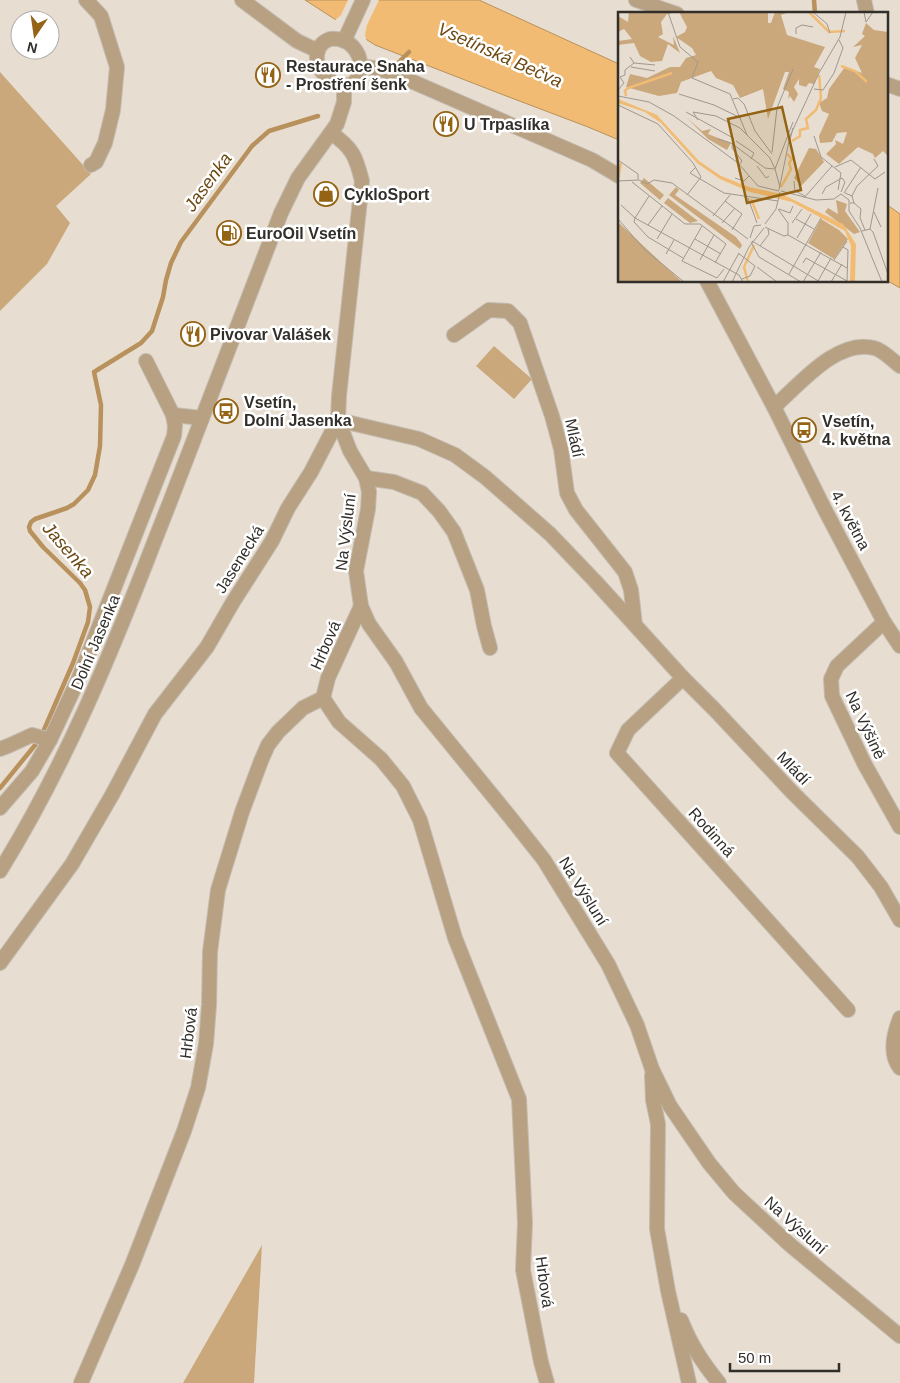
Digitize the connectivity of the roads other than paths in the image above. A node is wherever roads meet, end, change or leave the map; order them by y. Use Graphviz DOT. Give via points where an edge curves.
graph roads {
  1 [pos="86,0"];
  2 [pos="242,0"];
  3 [pos="363,0"];
  4 [pos="636,0"];
  5 [pos="671,12"];
  6 [pos="345,38"];
  7 [pos="318,51"];
  8 [pos="361,66"];
  9 [pos="344,85"];
  10 [pos="888,85"];
  11 [pos="900,89"];
  12 [pos="331,133"];
  13 [pos="91,165"];
  14 [pos="618,175"];
  15 [pos="708,282"];
  16 [pos="454,335"];
  17 [pos="146,361"];
  18 [pos="900,366"];
  19 [pos="774,408"];
  20 [pos="173,416"];
  21 [pos="202,418"];
  22 [pos="338,420"];
  23 [pos="366,478"];
  24 [pos="361,606"];
  25 [pos="884,622"];
  26 [pos="635,625"];
  27 [pos="900,646"];
  28 [pos="490,648"];
  29 [pos="683,678"];
  30 [pos="322,698"];
  31 [pos="44,738"];
  32 [pos="0,749"];
  33 [pos="0,808"];
  34 [pos="900,828"];
  35 [pos="0,871"];
  36 [pos="900,920"];
  37 [pos="0,963"];
  38 [pos="848,1010"];
  39 [pos="900,1018"];
  40 [pos="900,1068"];
  41 [pos="652,1069"];
  42 [pos="668,1290"];
  43 [pos="900,1336"];
  44 [pos="80,1383"];
  45 [pos="547,1383"];
  46 [pos="689,1383"];
  47 [pos="719,1383"];
  1 -- 13 [label="street" via="101,16 117,67 113,110 104,143 96,162"];
  2 -- 7 [label="street" via="297,41"];
  3 -- 6 [label="street"];
  4 -- 5 [label="street"];
  6 -- 7 [label="street" via="327,40"];
  6 -- 8 [label="street" via="357,52"];
  7 -- 9 [label="street" via="318,62 324,74 333,82"];
  8 -- 9 [label="street" via="357,80"];
  8 -- 14 [label="street" via="404,78 592,160"];
  9 -- 12 [label="street, Dolní Jasenka" via="343,109"];
  10 -- 11 [label="street"];
  12 -- 21 [label="street, Dolní Jasenka" via="292,188"];
  12 -- 22 [label="street, Jasenecká" via="349,147 357,161 362,182"];
  15 -- 19 [label="street, 4. května"];
  16 -- 26 [label="street, Mládí" via="489,310 508,311 520,323 552,416 561,449 567,493 576,510 625,572 631,590"];
  17 -- 20 [label="street, Dolní Jasenka"];
  18 -- 19 [label="street" via="877,348 864,346 847,350 824,361"];
  19 -- 25 [label="street, 4. května"];
  20 -- 21 [label="street"];
  20 -- 31 [label="street, Dolní Jasenka" via="174,436 78,680"];
  21 -- 35 [label="street, Dolní Jasenka" via="123,623 84,714"];
  22 -- 23 [label="street, Na Výsluní" via="350,451"];
  22 -- 26 [label="street, Mládí" via="419,439 455,455 550,534"];
  22 -- 37 [label="street, Jasenecká" via="272,541 208,647 155,714 72,864"];
  23 -- 24 [label="street, Na Výsluní" via="368,509 356,571"];
  23 -- 28 [label="street" via="394,482 422,493 439,510 454,532 477,590"];
  24 -- 30 [label="street, Hrbová"];
  24 -- 41 [label="street, Na Výsluní" via="421,708 544,860 608,964 637,1025"];
  25 -- 27 [label="street, 4. května"];
  25 -- 34 [label="street, Na Výšině" via="837,666 831,679 832,696"];
  26 -- 29 [label="street, Mládí"];
  29 -- 36 [label="street, Mládí" via="858,858 881,887"];
  29 -- 38 [label="street, Rodinná" via="628,730 617,753"];
  30 -- 44 [label="street, Hrbová" via="303,708 268,745 242,812 218,890 210,952 206,1044 198,1088 132,1265"];
  30 -- 45 [label="street, Hrbová" via="338,722 381,758 403,786 420,820 455,938 519,1099 525,1223 523,1270"];
  31 -- 32 [label="street" via="29,736"];
  31 -- 33 [label="street, Dolní Jasenka" via="32,771"];
  39 -- 40 [label="street" via="893,1042"];
  41 -- 42 [label="street" via="658,1124 657,1229"];
  41 -- 43 [label="street, Na Výsluní" via="670,1106 734,1193 789,1244"];
  42 -- 46 [label="street"];
  42 -- 47 [label="street" via="689,1340"];
}
